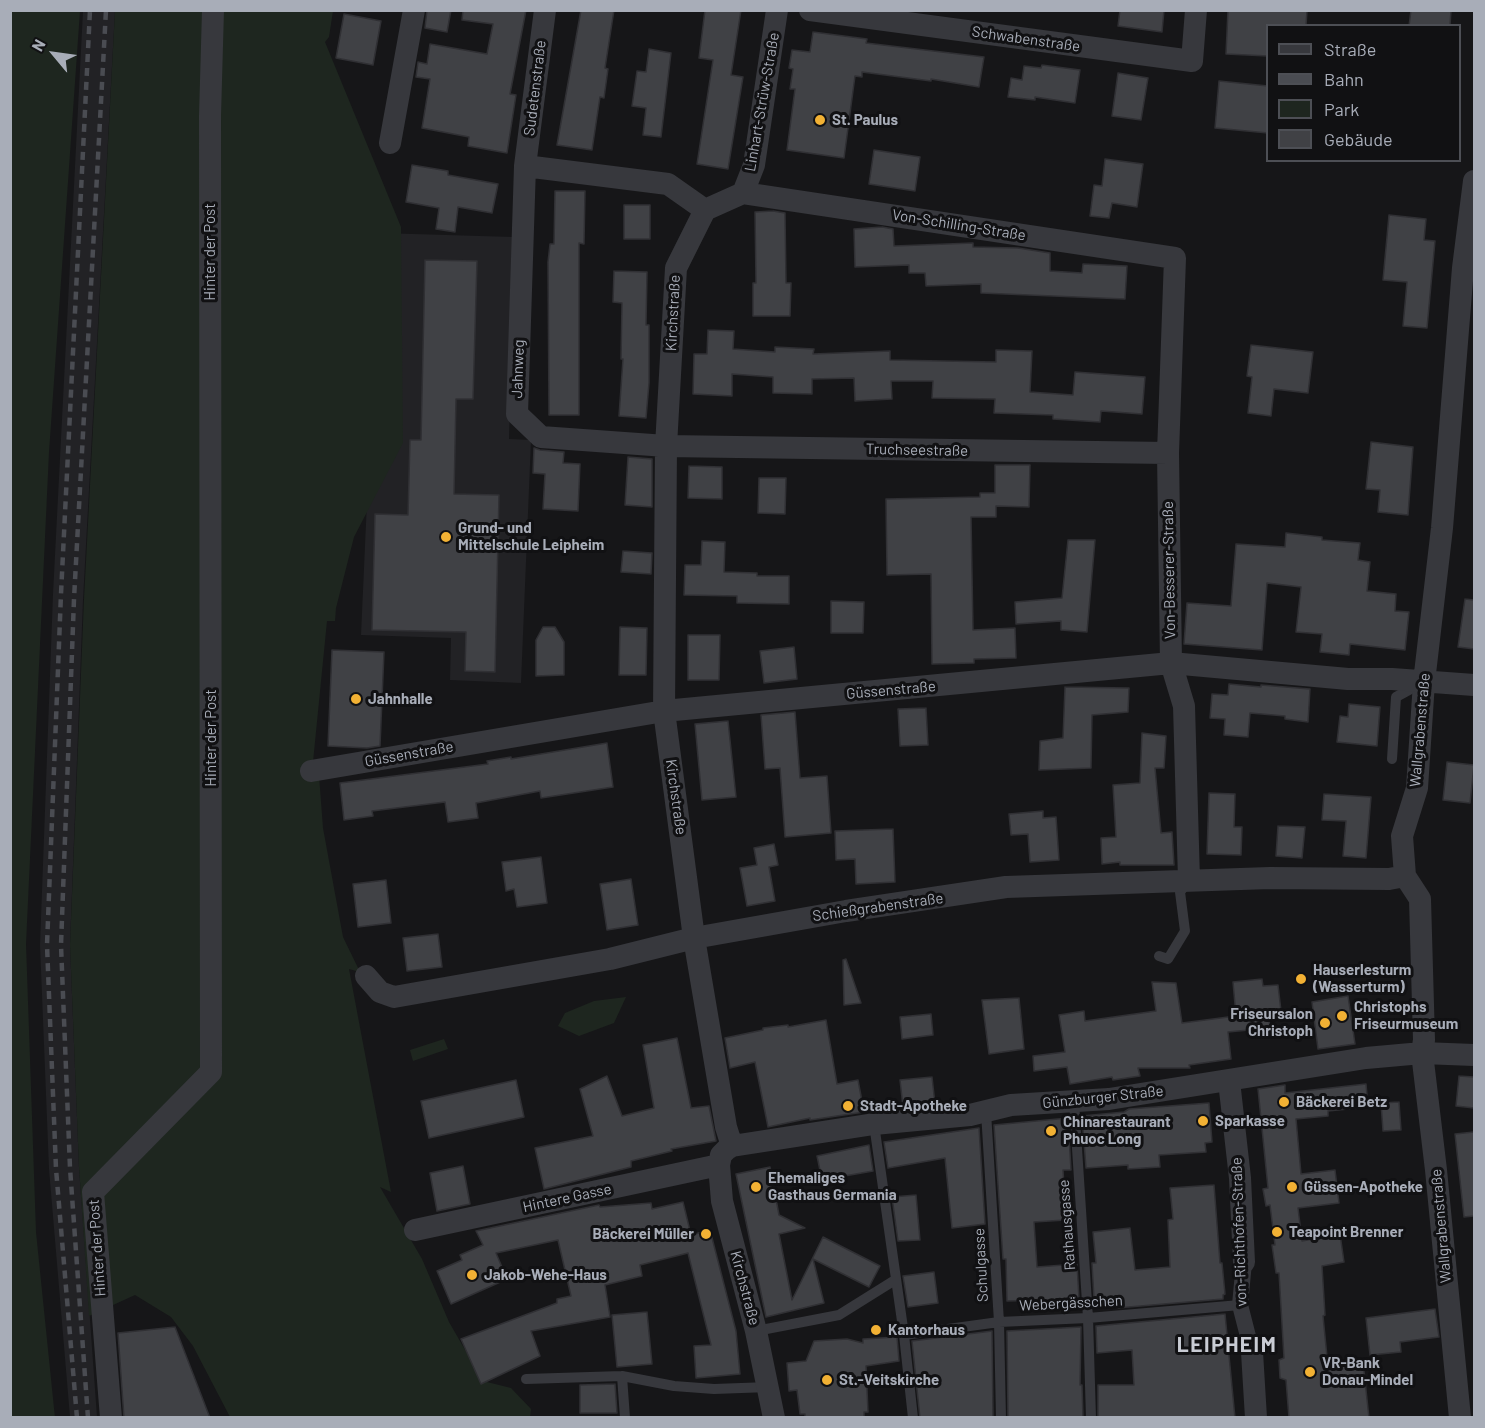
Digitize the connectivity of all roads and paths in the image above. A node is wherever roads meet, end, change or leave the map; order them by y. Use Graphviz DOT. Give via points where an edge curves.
graph roads {
  1 [pos="213,10"];
  2 [pos="414,10"];
  3 [pos="545,10"];
  4 [pos="777,10"];
  5 [pos="810,10"];
  6 [pos="1196,10"];
  7 [pos="390,143"];
  8 [pos="525,166"];
  9 [pos="1474,181"];
  10 [pos="743,193"];
  11 [pos="705,210"];
  12 [pos="1175,258"];
  13 [pos="1469,268"];
  14 [pos="666,447"];
  15 [pos="1168,453"];
  16 [pos="1170,663"];
  17 [pos="1424,682"];
  18 [pos="1474,686"];
  19 [pos="664,711"];
  20 [pos="1392,759"];
  21 [pos="311,771"];
  22 [pos="1405,876"];
  23 [pos="1189,880"];
  24 [pos="694,938"];
  25 [pos="1159,956"];
  26 [pos="366,976"];
  27 [pos="1422,1053"];
  28 [pos="1474,1054"];
  29 [pos="1229,1081"];
  30 [pos="1074,1102"];
  31 [pos="986,1112"];
  32 [pos="874,1124"];
  33 [pos="725,1155"];
  34 [pos="415,1230"];
  35 [pos="1244,1262"];
  36 [pos="895,1280"];
  37 [pos="1240,1305"];
  38 [pos="1088,1318"];
  39 [pos="999,1322"];
  40 [pos="756,1330"];
  41 [pos="904,1335"];
  42 [pos="1252,1352"];
  43 [pos="622,1376"];
  44 [pos="526,1378"];
  45 [pos="769,1387"];
  46 [pos="111,1418"];
  47 [pos="625,1418"];
  48 [pos="774,1418"];
  49 [pos="913,1418"];
  50 [pos="1001,1418"];
  51 [pos="1091,1418"];
  52 [pos="1256,1418"];
  53 [pos="1460,1418"];
  1 -- 46 [label="street, Hinter der Post" via="211,1072 93,1192"];
  2 -- 7 [label="street"];
  3 -- 8 [label="street, Sudetenstraße"];
  4 -- 10 [label="street, Linhart-Strüw-Straße" via="754,165"];
  5 -- 6 [label="street, Schwabenstraße" via="1192,61"];
  8 -- 11 [label="street" via="668,184"];
  8 -- 14 [label="street, Jahnweg" via="517,414 541,437"];
  9 -- 13 [label="street, Wallgrabenstraße"];
  10 -- 11 [label="street"];
  10 -- 12 [label="street, Von-Schilling-Straße"];
  11 -- 14 [label="street, Kirchstraße" via="676,268"];
  12 -- 15 [label="street, Von-Besserer-Straße"];
  13 -- 17 [label="street, Wallgrabenstraße"];
  14 -- 15 [label="street, Truchseestraße"];
  14 -- 19 [label="street, Kirchstraße"];
  15 -- 16 [label="street, Von-Besserer-Straße"];
  16 -- 17 [label="street, Güssenstraße"];
  16 -- 19 [label="street, Güssenstraße"];
  16 -- 23 [label="street, Von-Besserer-Straße" via="1184,706"];
  17 -- 18 [label="street, Güssenstraße"];
  17 -- 20 [label="lane" via="1396,697"];
  17 -- 22 [label="street, Wallgrabenstraße" via="1418,788 1402,836"];
  19 -- 21 [label="street, Güssenstraße"];
  19 -- 24 [label="street, Kirchstraße"];
  22 -- 23 [label="street, Schießgrabenstraße"];
  22 -- 27 [label="street, Wallgrabenstraße" via="1420,899"];
  23 -- 24 [label="street, Schießgrabenstraße" via="1006,887 846,910"];
  23 -- 25 [label="lane" via="1180,892 1185,930 1168,959"];
  24 -- 26 [label="street, Schießgrabenstraße" via="610,959 394,997 380,992"];
  24 -- 33 [label="street, Kirchstraße" via="726,1126"];
  27 -- 28 [label="street, Günzburger Straße"];
  27 -- 29 [label="street, Günzburger Straße" via="1366,1058"];
  27 -- 53 [label="street, Wallgrabenstraße"];
  29 -- 30 [label="street, Günzburger Straße"];
  29 -- 35 [label="street, von-Richthofen-Straße"];
  30 -- 31 [label="street, Günzburger Straße" via="1011,1106"];
  30 -- 38 [label="lane, Rathausgasse"];
  31 -- 32 [label="street, Günzburger Straße"];
  31 -- 39 [label="lane, Schulgasse"];
  32 -- 33 [label="street, Günzburger Straße"];
  32 -- 36 [label="lane"];
  33 -- 34 [label="street, Hintere Gasse"];
  33 -- 40 [label="street, Kirchstraße" via="722,1201"];
  35 -- 37 [label="street, von-Richthofen-Straße"];
  36 -- 40 [label="lane" via="839,1315"];
  36 -- 41 [label="lane"];
  37 -- 38 [label="lane, Webergässchen"];
  37 -- 42 [label="street, von-Richthofen-Straße"];
  38 -- 39 [label="lane, Webergässchen"];
  38 -- 51 [label="lane, Rathausgasse"];
  39 -- 41 [label="lane, Webergässchen"];
  39 -- 50 [label="lane, Schulgasse"];
  40 -- 45 [label="street, Kirchstraße"];
  41 -- 49 [label="lane"];
  42 -- 52 [label="street, von-Richthofen-Straße"];
  43 -- 44 [label="lane"];
  43 -- 45 [label="lane" via="714,1389"];
  43 -- 47 [label="lane"];
  45 -- 48 [label="street, Kirchstraße"];
}
